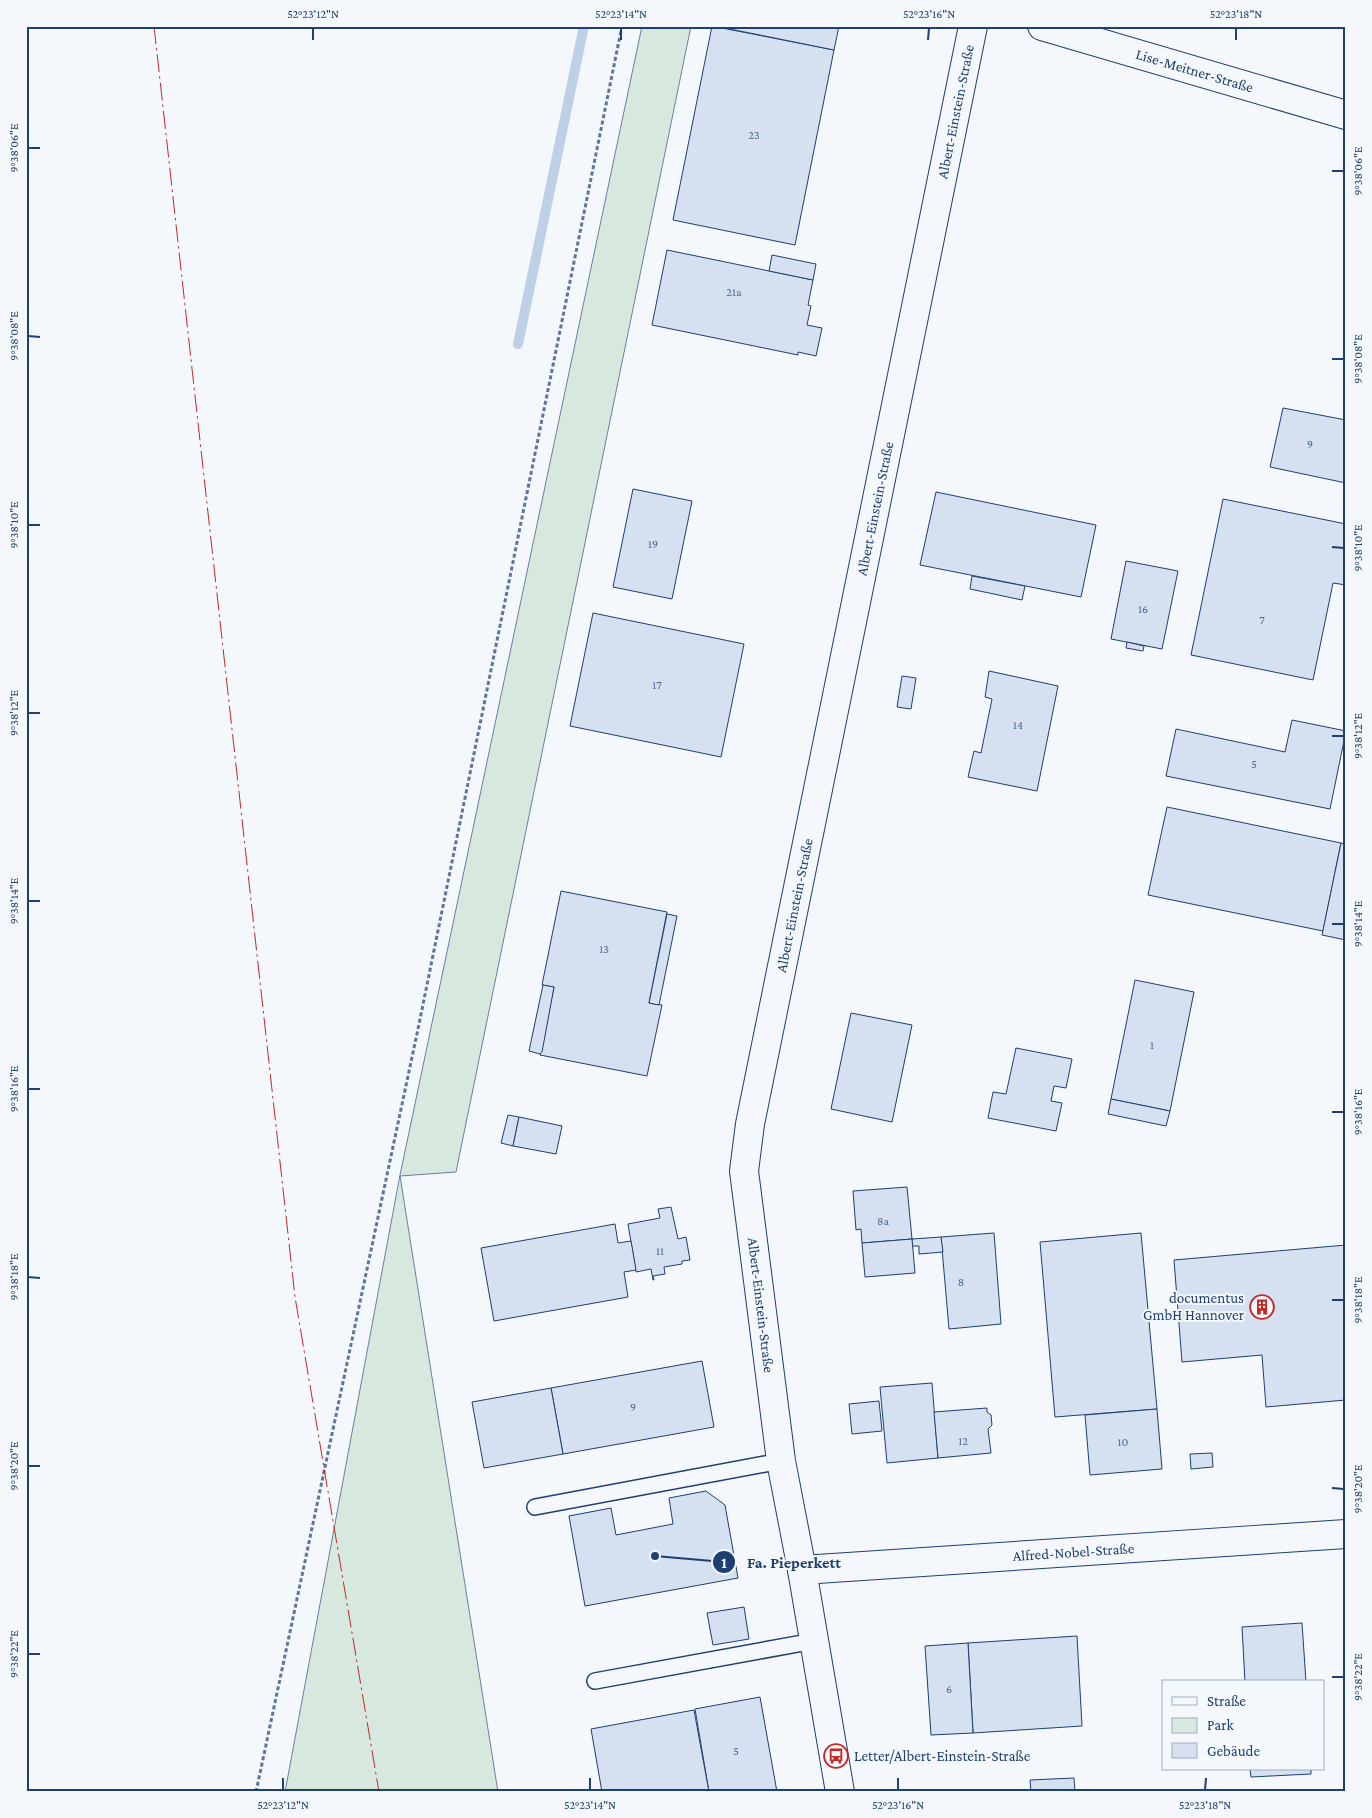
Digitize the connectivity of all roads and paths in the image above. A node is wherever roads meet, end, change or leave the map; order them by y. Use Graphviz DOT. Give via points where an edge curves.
graph roads {
  1 [pos="622,26"];
  2 [pos="973,26"];
  3 [pos="1042,26"];
  4 [pos="1346,115"];
  5 [pos="781,1461"];
  6 [pos="535,1507"];
  7 [pos="1346,1534"];
  8 [pos="802,1570"];
  9 [pos="814,1641"];
  10 [pos="595,1681"];
  11 [pos="256,1792"];
  12 [pos="840,1792"];
  1 -- 11 [label="path" via="418,1029"];
  2 -- 5 [label="street, Albert-Einstein-Straße" via="750,1124 744,1171"];
  3 -- 4 [label="street, Lise-Meitner-Straße"];
  5 -- 6 [label="lane"];
  5 -- 8 [label="street, Albert-Einstein-Straße"];
  7 -- 8 [label="street, Alfred-Nobel-Straße"];
  8 -- 9 [label="street, Albert-Einstein-Straße"];
  9 -- 10 [label="lane"];
  9 -- 12 [label="street, Albert-Einstein-Straße"];
}
